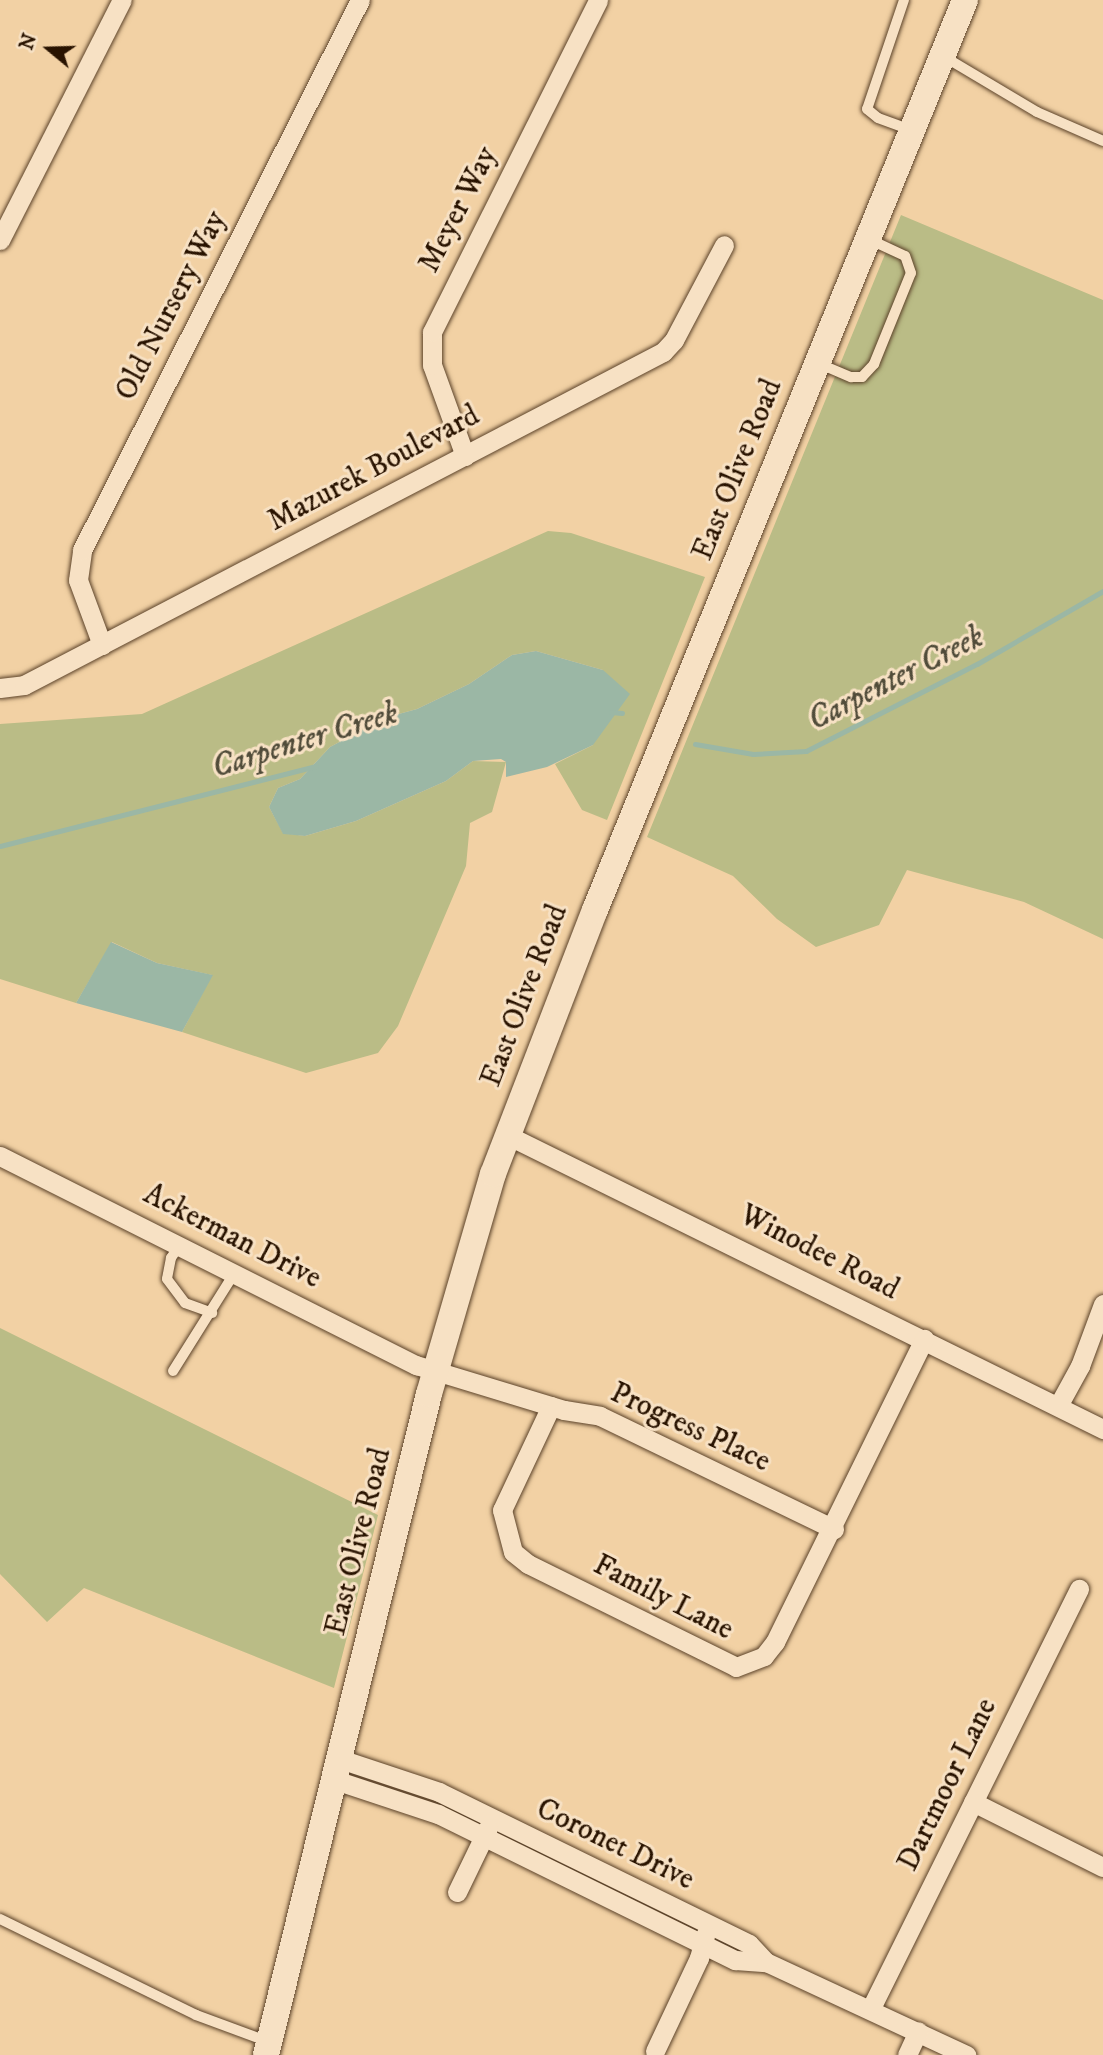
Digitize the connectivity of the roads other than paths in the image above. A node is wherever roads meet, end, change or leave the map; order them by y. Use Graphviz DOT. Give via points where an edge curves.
graph roads {
  1 [pos="122,0"];
  2 [pos="360,0"];
  3 [pos="598,0"];
  4 [pos="904,0"];
  5 [pos="965,0"];
  6 [pos="943,55"];
  7 [pos="913,131"];
  8 [pos="1103,141"];
  9 [pos="869,239"];
  10 [pos="0,240"];
  11 [pos="724,245"];
  12 [pos="817,363"];
  13 [pos="465,456"];
  14 [pos="102,645"];
  15 [pos="0,688"];
  16 [pos="507,1135"];
  17 [pos="0,1156"];
  18 [pos="181,1244"];
  19 [pos="235,1271"];
  20 [pos="1103,1304"];
  21 [pos="212,1313"];
  22 [pos="924,1339"];
  23 [pos="173,1371"];
  24 [pos="436,1372"];
  25 [pos="551,1406"];
  26 [pos="1058,1406"];
  27 [pos="1103,1429"];
  28 [pos="834,1529"];
  29 [pos="1079,1588"];
  30 [pos="337,1769"];
  31 [pos="973,1802"];
  32 [pos="493,1817"];
  33 [pos="483,1837"];
  34 [pos="1103,1867"];
  35 [pos="457,1892"];
  36 [pos="0,1919"];
  37 [pos="710,1925"];
  38 [pos="700,1944"];
  39 [pos="766,1962"];
  40 [pos="871,2008"];
  41 [pos="918,2031"];
  42 [pos="268,2048"];
  43 [pos="655,2051"];
  44 [pos="907,2055"];
  45 [pos="966,2055"];
  1 -- 10 [label="street"];
  2 -- 14 [label="street, Old Nursery Way" via="82,550 78,580"];
  3 -- 13 [label="street, Meyer Way" via="432,332 432,365"];
  4 -- 7 [label="lane" via="867,108 878,118"];
  5 -- 6 [label="street, East Olive Road"];
  6 -- 7 [label="street, East Olive Road"];
  6 -- 8 [label="lane" via="1037,111"];
  7 -- 9 [label="street, East Olive Road"];
  9 -- 12 [label="street, East Olive Road"];
  9 -- 12 [label="lane" via="905,256 911,273 874,363 862,377"];
  11 -- 13 [label="street, Mazurek Boulevard" via="674,340 663,352"];
  12 -- 16 [label="street, East Olive Road"];
  13 -- 14 [label="street, Mazurek Boulevard"];
  14 -- 15 [label="street, Mazurek Boulevard" via="24,685"];
  16 -- 22 [label="street, Winodee Road"];
  16 -- 24 [label="street, East Olive Road"];
  17 -- 18 [label="street, Ackerman Drive"];
  18 -- 19 [label="street, Ackerman Drive"];
  18 -- 21 [label="lane" via="171,1258 167,1279 185,1303"];
  19 -- 21 [label="lane"];
  19 -- 24 [label="street, Ackerman Drive"];
  20 -- 26 [label="street" via="1080,1366"];
  21 -- 23 [label="lane"];
  22 -- 26 [label="street, Winodee Road"];
  22 -- 28 [label="street, Family Lane"];
  24 -- 25 [label="street, Progress Place"];
  24 -- 30 [label="street, East Olive Road"];
  25 -- 28 [label="street, Progress Place" via="600,1416"];
  25 -- 28 [label="street, Family Lane" via="502,1510 513,1552 720,1663 736,1667 764,1657"];
  26 -- 27 [label="street, Winodee Road"];
  29 -- 31 [label="street, Dartmoor Lane"];
  30 -- 32 [label="street, Coronet Drive" via="439,1792"];
  30 -- 33 [label="street, Coronet Drive"];
  30 -- 42 [label="street, East Olive Road"];
  31 -- 34 [label="street"];
  31 -- 40 [label="street, Dartmoor Lane"];
  32 -- 33 [label="street, Coronet Drive"];
  32 -- 37 [label="street, Coronet Drive"];
  33 -- 35 [label="street, Coronet Drive"];
  33 -- 38 [label="street, Coronet Drive"];
  36 -- 42 [label="lane"];
  37 -- 38 [label="street, Coronet Drive"];
  37 -- 39 [label="street, Coronet Drive" via="749,1944"];
  38 -- 39 [label="street, Coronet Drive" via="736,1960"];
  38 -- 43 [label="street" via="699,1958"];
  39 -- 40 [label="street, Coronet Drive"];
  40 -- 41 [label="street, Coronet Drive"];
  41 -- 44 [label="street"];
  41 -- 45 [label="street, Coronet Drive"];
}
